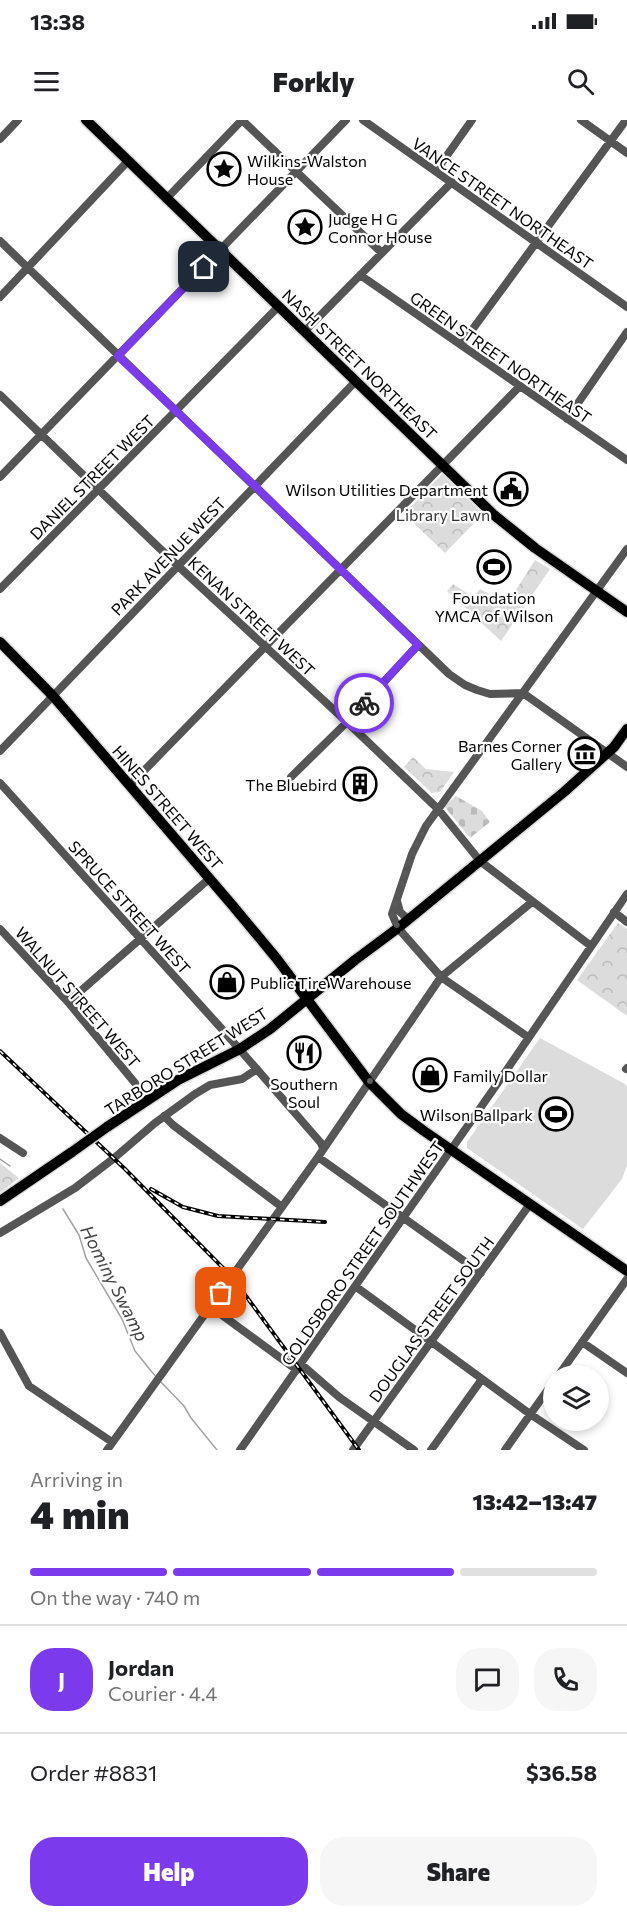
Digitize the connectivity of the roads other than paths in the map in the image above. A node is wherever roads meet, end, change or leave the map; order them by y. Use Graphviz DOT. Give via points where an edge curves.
graph roads {
  1 [pos="18,120"];
  2 [pos="86,120"];
  3 [pos="242,120"];
  4 [pos="346,120"];
  5 [pos="363,120"];
  6 [pos="472,120"];
  7 [pos="581,120"];
  8 [pos="626,120"];
  9 [pos="0,139"];
  10 [pos="611,141"];
  11 [pos="627,153"];
  12 [pos="129,161"];
  13 [pos="296,171"];
  14 [pos="436,171"];
  15 [pos="452,182"];
  16 [pos="168,197"];
  17 [pos="0,241"];
  18 [pos="537,243"];
  19 [pos="221,250"];
  20 [pos="382,253"];
  21 [pos="28,267"];
  22 [pos="360,275"];
  23 [pos="0,297"];
  24 [pos="279,306"];
  25 [pos="627,307"];
  26 [pos="305,331"];
  27 [pos="627,332"];
  28 [pos="461,345"];
  29 [pos="118,356"];
  30 [pos="357,381"];
  31 [pos="520,386"];
  32 [pos="0,395"];
  33 [pos="176,411"];
  34 [pos="567,419"];
  35 [pos="41,435"];
  36 [pos="627,460"];
  37 [pos="443,465"];
  38 [pos="0,477"];
  39 [pos="254,485"];
  40 [pos="98,489"];
  41 [pos="627,549"];
  42 [pos="177,565"];
  43 [pos="340,569"];
  44 [pos="0,589"];
  45 [pos="597,590"];
  46 [pos="627,612"];
  47 [pos="0,642"];
  48 [pos="418,645"];
  49 [pos="265,646"];
  50 [pos="523,693"];
  51 [pos="53,696"];
  52 [pos="347,722"];
  53 [pos="627,729"];
  54 [pos="0,751"];
  55 [pos="608,753"];
  56 [pos="627,767"];
  57 [pos="291,777"];
  58 [pos="0,783"];
  59 [pos="130,785"];
  60 [pos="438,809"];
  61 [pos="480,861"];
  62 [pos="210,878"];
  63 [pos="627,894"];
  64 [pos="396,900"];
  65 [pos="532,902"];
  66 [pos="614,912"];
  67 [pos="408,919"];
  68 [pos="627,922"];
  69 [pos="398,928"];
  70 [pos="0,929"];
  71 [pos="141,939"];
  72 [pos="591,946"];
  73 [pos="441,977"];
  74 [pos="307,998"];
  75 [pos="68,1002"];
  76 [pos="528,1037"];
  77 [pos="240,1049"];
  78 [pos="257,1069"];
  79 [pos="369,1082"];
  80 [pos="135,1083"];
  81 [pos="164,1116"];
  82 [pos="0,1138"];
  83 [pos="323,1148"];
  84 [pos="451,1150"];
  85 [pos="23,1153"];
  86 [pos="318,1157"];
  87 [pos="0,1201"];
  88 [pos="530,1204"];
  89 [pos="282,1208"];
  90 [pos="404,1217"];
  91 [pos="0,1233"];
  92 [pos="627,1271"];
  93 [pos="481,1273"];
  94 [pos="627,1279"];
  95 [pos="355,1286"];
  96 [pos="211,1307"];
  97 [pos="0,1333"];
  98 [pos="432,1341"];
  99 [pos="582,1342"];
  100 [pos="566,1365"];
  101 [pos="299,1367"];
  102 [pos="627,1373"];
  103 [pos="482,1379"];
  104 [pos="543,1397"];
  105 [pos="531,1414"];
  106 [pos="373,1422"];
  107 [pos="112,1442"];
  108 [pos="107,1450"];
  109 [pos="240,1450"];
  110 [pos="353,1450"];
  111 [pos="414,1450"];
  112 [pos="431,1450"];
  113 [pos="505,1450"];
  114 [pos="584,1450"];
  1 -- 9 [label="street"];
  2 -- 12 [label="main road, NASH STREET NORTHEAST"];
  3 -- 13 [label="street"];
  3 -- 16 [label="street"];
  4 -- 13 [label="street"];
  5 -- 14 [label="street, VANCE STREET NORTHEAST"];
  6 -- 14 [label="street"];
  7 -- 10 [label="street"];
  8 -- 10 [label="street"];
  10 -- 11 [label="street"];
  10 -- 18 [label="street"];
  12 -- 16 [label="main road, NASH STREET NORTHEAST"];
  12 -- 21 [label="street"];
  13 -- 19 [label="street"];
  13 -- 20 [label="street"];
  14 -- 15 [label="street, VANCE STREET NORTHEAST"];
  15 -- 18 [label="street, VANCE STREET NORTHEAST"];
  15 -- 20 [label="street"];
  16 -- 19 [label="main road, NASH STREET NORTHEAST"];
  17 -- 21 [label="street"];
  18 -- 25 [label="street, VANCE STREET NORTHEAST"];
  18 -- 28 [label="street"];
  19 -- 24 [label="main road, NASH STREET NORTHEAST"];
  19 -- 29 [label="street"];
  20 -- 22 [label="street"];
  21 -- 23 [label="street"];
  21 -- 29 [label="street"];
  22 -- 26 [label="street"];
  22 -- 28 [label="street, GREEN STREET NORTHEAST"];
  24 -- 26 [label="main road, NASH STREET NORTHEAST"];
  24 -- 33 [label="street, DANIEL STREET WEST"];
  26 -- 30 [label="main road, NASH STREET NORTHEAST"];
  27 -- 34 [label="street"];
  28 -- 31 [label="street, GREEN STREET NORTHEAST"];
  29 -- 33 [label="street"];
  29 -- 35 [label="street"];
  30 -- 37 [label="main road, NASH STREET NORTHEAST"];
  30 -- 39 [label="street, PARK AVENUE WEST"];
  31 -- 34 [label="street, GREEN STREET NORTHEAST"];
  31 -- 37 [label="street"];
  32 -- 35 [label="street, KENAN STREET WEST"];
  33 -- 39 [label="street"];
  33 -- 40 [label="street, DANIEL STREET WEST"];
  34 -- 36 [label="street, GREEN STREET NORTHEAST"];
  35 -- 38 [label="street"];
  35 -- 40 [label="street, KENAN STREET WEST"];
  37 -- 43 [label="street"];
  37 -- 45 [label="main road, NASH STREET NORTHEAST" via="518,536"];
  39 -- 42 [label="street, PARK AVENUE WEST"];
  39 -- 43 [label="street"];
  40 -- 42 [label="street, KENAN STREET WEST"];
  40 -- 44 [label="street, DANIEL STREET WEST"];
  41 -- 45 [label="street"];
  42 -- 49 [label="street, KENAN STREET WEST"];
  42 -- 51 [label="street, PARK AVENUE WEST"];
  43 -- 48 [label="street"];
  43 -- 49 [label="street"];
  45 -- 46 [label="main road, NASH STREET NORTHEAST"];
  45 -- 50 [label="street"];
  47 -- 51 [label="main road, HINES STREET WEST"];
  48 -- 50 [label="street" via="465,685 490,693"];
  48 -- 52 [label="street"];
  49 -- 52 [label="street, KENAN STREET WEST"];
  49 -- 59 [label="street"];
  50 -- 55 [label="street"];
  50 -- 60 [label="street"];
  51 -- 54 [label="street, PARK AVENUE WEST"];
  51 -- 59 [label="main road, HINES STREET WEST"];
  52 -- 57 [label="street"];
  52 -- 60 [label="street, KENAN STREET WEST"];
  53 -- 55 [label="main road, TARBORO STREET WEST"];
  55 -- 56 [label="street"];
  55 -- 61 [label="main road, TARBORO STREET WEST"];
  58 -- 71 [label="street, SPRUCE STREET WEST"];
  59 -- 62 [label="main road, HINES STREET WEST"];
  60 -- 61 [label="street, KENAN STREET WEST"];
  60 -- 64 [label="street" via="417,840"];
  61 -- 65 [label="street, KENAN STREET WEST"];
  61 -- 67 [label="main road, TARBORO STREET WEST"];
  62 -- 71 [label="street"];
  62 -- 74 [label="main road, HINES STREET WEST"];
  63 -- 66 [label="street, GOLDSBORO STREET SOUTHWEST"];
  64 -- 67 [label="street" via="400,912"];
  64 -- 69 [label="street" via="392,914"];
  65 -- 72 [label="street, KENAN STREET WEST"];
  65 -- 73 [label="street"];
  66 -- 68 [label="street"];
  66 -- 72 [label="street, GOLDSBORO STREET SOUTHWEST"];
  67 -- 69 [label="main road, TARBORO STREET WEST"];
  69 -- 73 [label="street"];
  69 -- 74 [label="main road, TARBORO STREET WEST"];
  70 -- 75 [label="street, WALNUT STREET WEST"];
  71 -- 75 [label="street"];
  71 -- 77 [label="street, SPRUCE STREET WEST"];
  72 -- 76 [label="street, GOLDSBORO STREET SOUTHWEST"];
  73 -- 76 [label="street"];
  73 -- 79 [label="street"];
  74 -- 77 [label="main road, TARBORO STREET WEST"];
  74 -- 79 [label="main road, HINES STREET WEST"];
  75 -- 80 [label="street, WALNUT STREET WEST"];
  76 -- 84 [label="street, GOLDSBORO STREET SOUTHWEST"];
  77 -- 78 [label="street, SPRUCE STREET WEST"];
  77 -- 87 [label="main road, TARBORO STREET WEST, bridge" via="178,1080"];
  78 -- 81 [label="street" via="242,1079 210,1085"];
  78 -- 83 [label="street, SPRUCE STREET WEST"];
  79 -- 83 [label="street"];
  79 -- 84 [label="main road, HINES STREET WEST" via="401,1114"];
  81 -- 89 [label="street"];
  81 -- 91 [label="street" via="75,1188"];
  82 -- 85 [label="street"];
  83 -- 86 [label="street"];
  84 -- 88 [label="main road, HINES STREET WEST"];
  84 -- 90 [label="street, GOLDSBORO STREET SOUTHWEST"];
  86 -- 89 [label="street"];
  86 -- 90 [label="street"];
  88 -- 92 [label="main road, HINES STREET WEST"];
  88 -- 93 [label="street, DOUGLAS STREET SOUTH"];
  89 -- 96 [label="street"];
  90 -- 93 [label="street"];
  90 -- 95 [label="street, GOLDSBORO STREET SOUTHWEST"];
  93 -- 98 [label="street, DOUGLAS STREET SOUTH"];
  94 -- 99 [label="street"];
  95 -- 98 [label="street"];
  95 -- 101 [label="street, GOLDSBORO STREET SOUTHWEST"];
  96 -- 101 [label="street"];
  96 -- 107 [label="street"];
  97 -- 107 [label="street" via="29,1386"];
  98 -- 103 [label="street"];
  98 -- 106 [label="street, DOUGLAS STREET SOUTH"];
  99 -- 100 [label="street"];
  99 -- 102 [label="street"];
  101 -- 106 [label="street"];
  101 -- 109 [label="street, GOLDSBORO STREET SOUTHWEST"];
  103 -- 105 [label="street"];
  103 -- 112 [label="street"];
  104 -- 105 [label="street"];
  105 -- 113 [label="street"];
  105 -- 114 [label="street"];
  106 -- 110 [label="street, DOUGLAS STREET SOUTH"];
  106 -- 111 [label="street"];
  107 -- 108 [label="street"];
}
